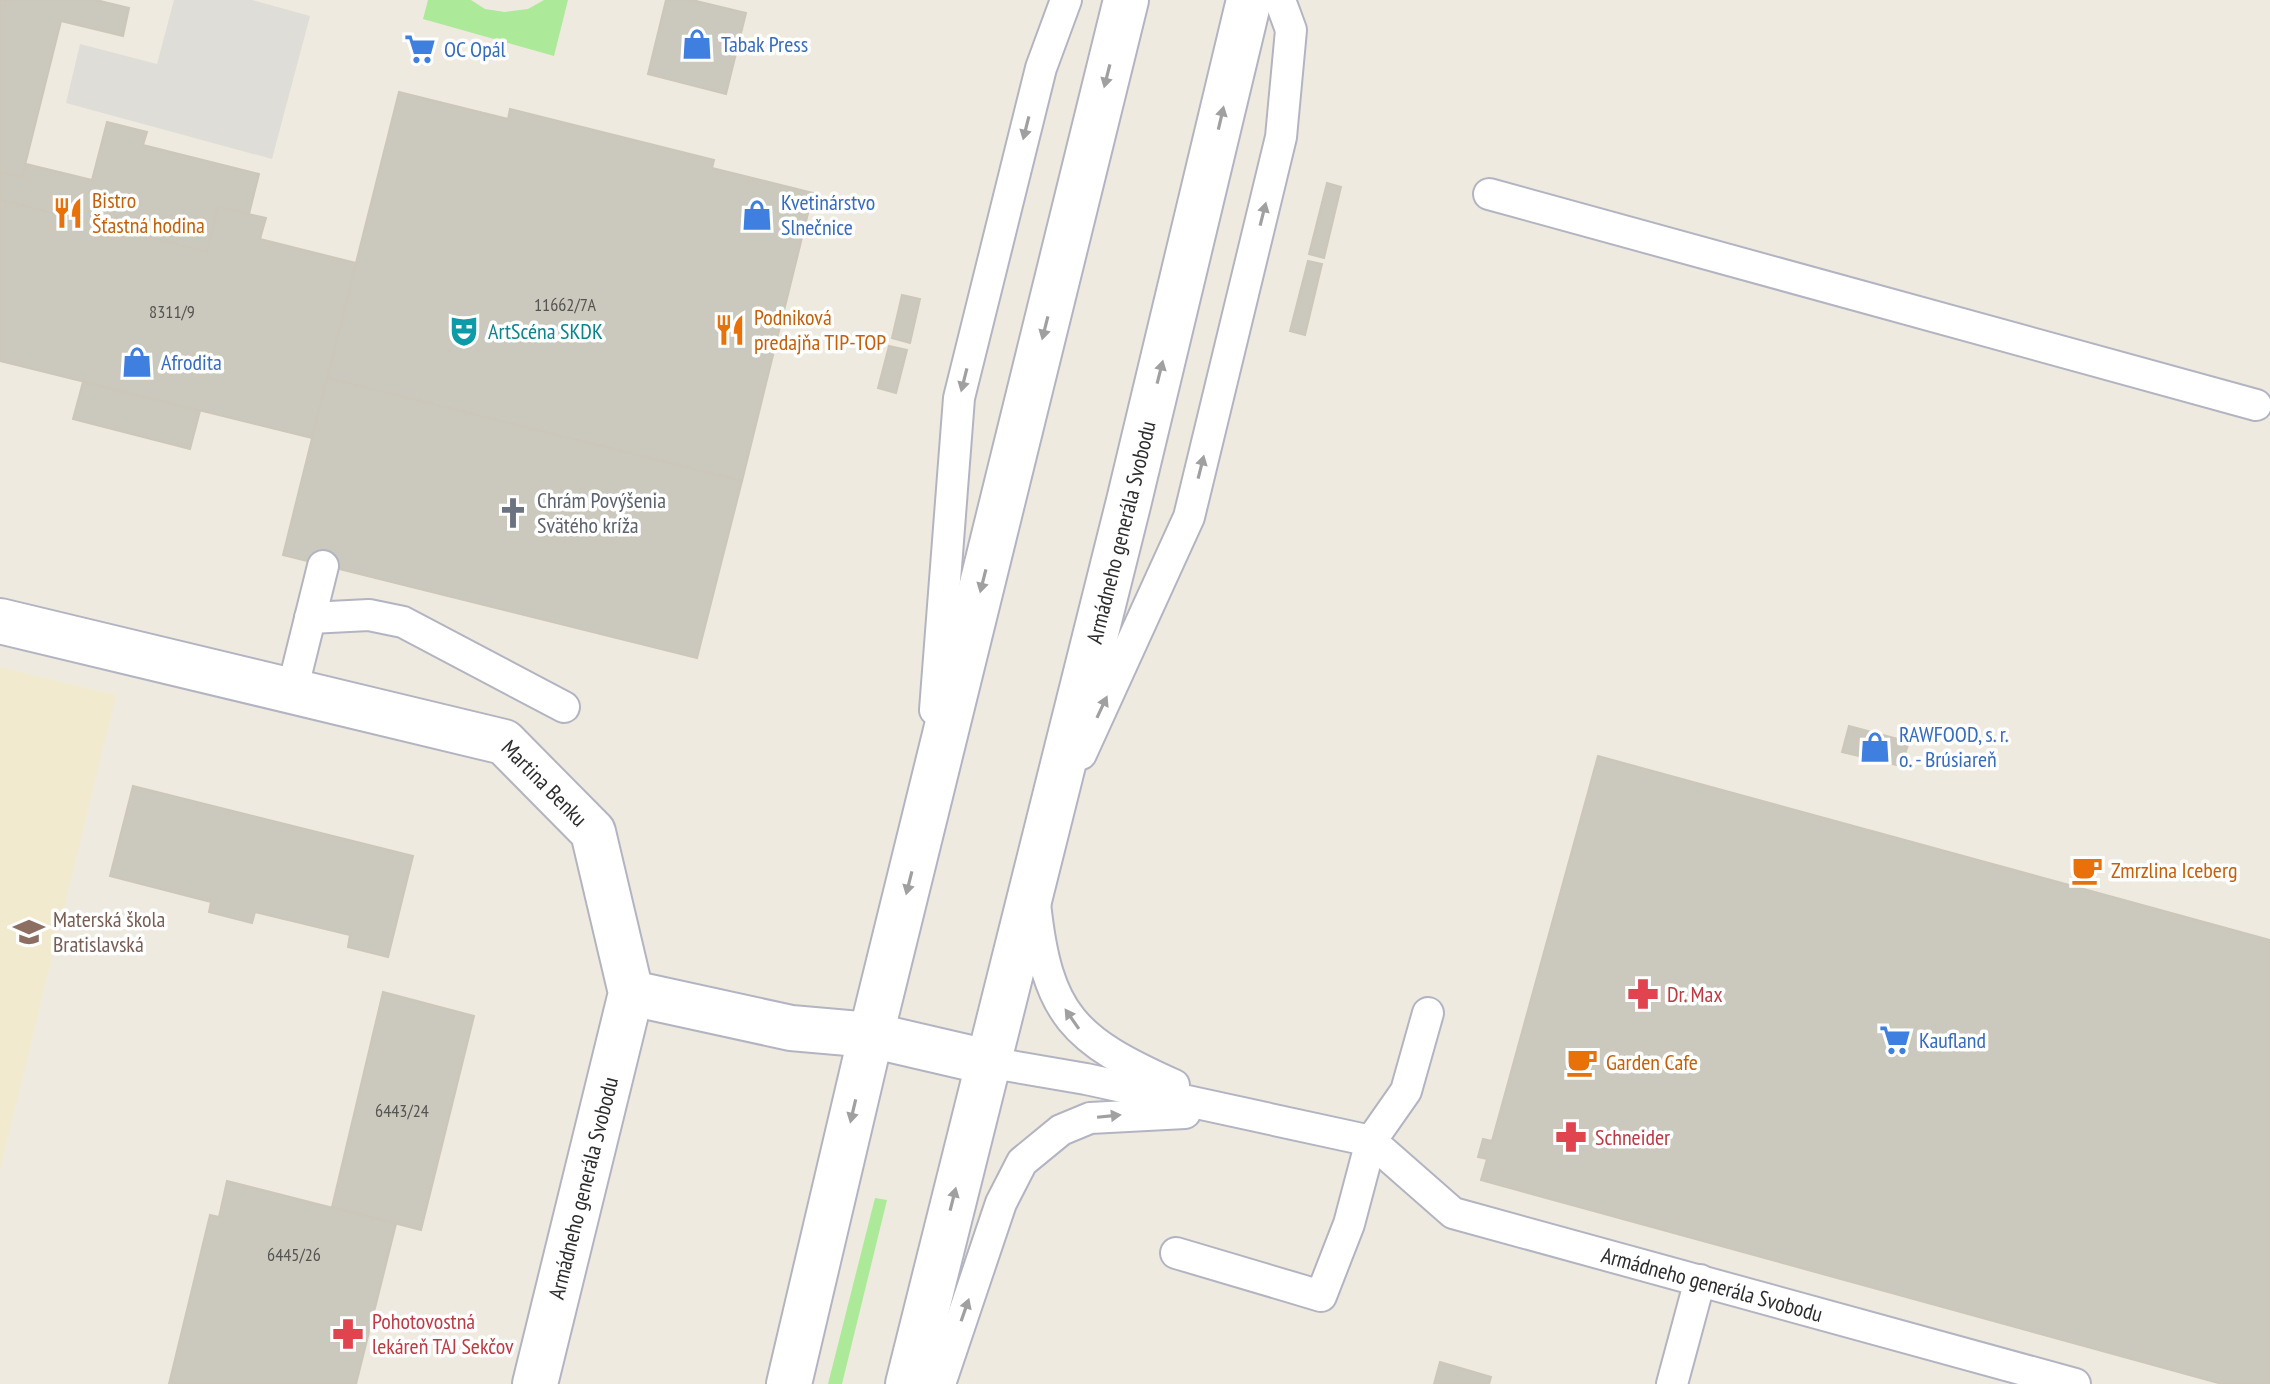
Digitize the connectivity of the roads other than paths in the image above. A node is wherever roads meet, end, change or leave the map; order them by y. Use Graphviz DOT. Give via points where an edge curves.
graph roads {
  1 [pos="1066,0"];
  2 [pos="1126,0"];
  3 [pos="1249,0"];
  4 [pos="1280,0"];
  5 [pos="1489,194"];
  6 [pos="2256,405"];
  7 [pos="323,566"];
  8 [pos="310,618"];
  9 [pos="0,621"];
  10 [pos="292,691"];
  11 [pos="564,707"];
  12 [pos="927,807"];
  13 [pos="1047,828"];
  14 [pos="1033,883"];
  15 [pos="631,993"];
  16 [pos="1428,1013"];
  17 [pos="871,1035"];
  18 [pos="987,1062"];
  19 [pos="1235,1112"];
  20 [pos="1371,1141"];
  21 [pos="1176,1253"];
  22 [pos="1700,1280"];
  23 [pos="535,1384"];
  24 [pos="789,1384"];
  25 [pos="908,1384"];
  26 [pos="940,1384"];
  27 [pos="1672,1384"];
  28 [pos="2075,1384"];
  1 -- 12 [label="lane, one-way" via="1041,68 959,398"];
  2 -- 12 [label="street, one-way"];
  13 -- 3 [label="street, Armádneho generála Svobodu, one-way"];
  13 -- 4 [label="lane, one-way" via="1189,517 1281,137 1291,30"];
  5 -- 6 [label="lane"];
  7 -- 8 [label="lane"];
  8 -- 10 [label="lane"];
  8 -- 11 [label="lane" via="369,615 403,622"];
  9 -- 10 [label="street, Martina Benku"];
  10 -- 15 [label="street, Martina Benku" via="504,742 593,832"];
  12 -- 17 [label="street, one-way"];
  13 -- 14 [label="street, Armádneho generála Svobodu"];
  14 -- 18 [label="street, Armádneho generála Svobodu"];
  19 -- 14 [label="lane, one-way" via="1112,1057 1071,1021 1048,976"];
  15 -- 17 [label="street" via="791,1028"];
  15 -- 23 [label="street, Armádneho generála Svobodu"];
  16 -- 20 [label="lane" via="1406,1091"];
  17 -- 18 [label="street"];
  17 -- 24 [label="street, one-way"];
  18 -- 19 [label="lane"];
  25 -- 18 [label="street, Armádneho generála Svobodu, one-way"];
  19 -- 20 [label="lane"];
  26 -- 19 [label="lane, one-way" via="1001,1203 1022,1162 1041,1143 1090,1118"];
  20 -- 21 [label="lane" via="1349,1224 1321,1296"];
  20 -- 22 [label="lane, Armádneho generála Svobodu" via="1453,1213"];
  22 -- 27 [label="lane"];
  22 -- 28 [label="lane, Armádneho generála Svobodu"];
}
